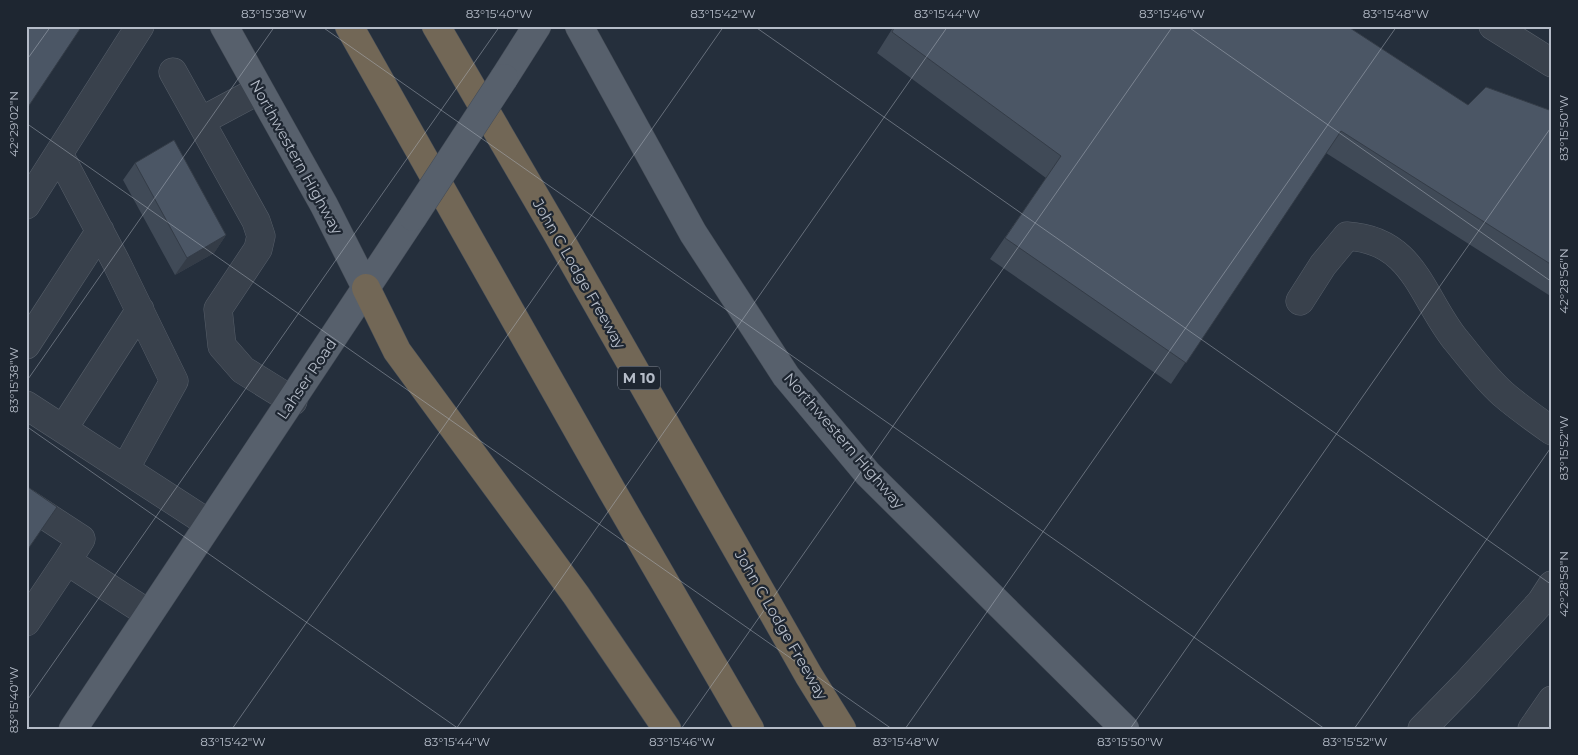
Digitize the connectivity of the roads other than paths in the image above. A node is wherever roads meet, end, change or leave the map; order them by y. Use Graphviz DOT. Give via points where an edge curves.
graph roads {
  1 [pos="140,26"];
  2 [pos="224,26"];
  3 [pos="349,26"];
  4 [pos="436,26"];
  5 [pos="537,26"];
  6 [pos="579,26"];
  7 [pos="1494,26"];
  8 [pos="1552,64"];
  9 [pos="173,72"];
  10 [pos="259,90"];
  11 [pos="201,121"];
  12 [pos="59,154"];
  13 [pos="26,205"];
  14 [pos="100,231"];
  15 [pos="366,288"];
  16 [pos="1300,301"];
  17 [pos="140,310"];
  18 [pos="26,345"];
  19 [pos="293,401"];
  20 [pos="26,405"];
  21 [pos="63,429"];
  22 [pos="1552,430"];
  23 [pos="125,469"];
  24 [pos="26,503"];
  25 [pos="208,523"];
  26 [pos="67,561"];
  27 [pos="1552,585"];
  28 [pos="149,614"];
  29 [pos="26,622"];
  30 [pos="1552,700"];
  31 [pos="73,729"];
  32 [pos="668,729"];
  33 [pos="750,729"];
  34 [pos="842,729"];
  35 [pos="1126,729"];
  36 [pos="1422,729"];
  37 [pos="1532,729"];
  1 -- 12 [label="lane"];
  2 -- 10 [label="main road, Northwestern Highway"];
  3 -- 33 [label="highway"];
  4 -- 34 [label="highway, John C Lodge Freeway / M 10"];
  5 -- 15 [label="main road, Lahser Road, bridge"];
  6 -- 35 [label="main road, Northwestern Highway" via="694,233 786,376 868,474"];
  7 -- 8 [label="lane"];
  9 -- 11 [label="lane"];
  10 -- 11 [label="lane"];
  10 -- 15 [label="main road, Northwestern Highway" via="324,205"];
  11 -- 19 [label="lane" via="256,221 261,236 258,249 218,309 222,346 243,370"];
  12 -- 13 [label="lane"];
  12 -- 14 [label="lane"];
  14 -- 17 [label="lane"];
  14 -- 18 [label="lane"];
  15 -- 19 [label="main road, Lahser Road"];
  15 -- 32 [label="highway" via="397,351 576,595"];
  16 -- 22 [label="lane" via="1347,236 1380,243 1400,257 1418,277 1454,337 1502,393"];
  17 -- 21 [label="lane"];
  17 -- 23 [label="lane" via="174,381"];
  19 -- 25 [label="main road, Lahser Road"];
  20 -- 21 [label="lane"];
  21 -- 23 [label="lane"];
  23 -- 25 [label="lane"];
  24 -- 26 [label="lane" via="81,539"];
  25 -- 28 [label="main road, Lahser Road"];
  26 -- 28 [label="lane"];
  26 -- 29 [label="lane"];
  27 -- 36 [label="lane"];
  28 -- 31 [label="main road, Lahser Road"];
  30 -- 37 [label="lane"];
}
